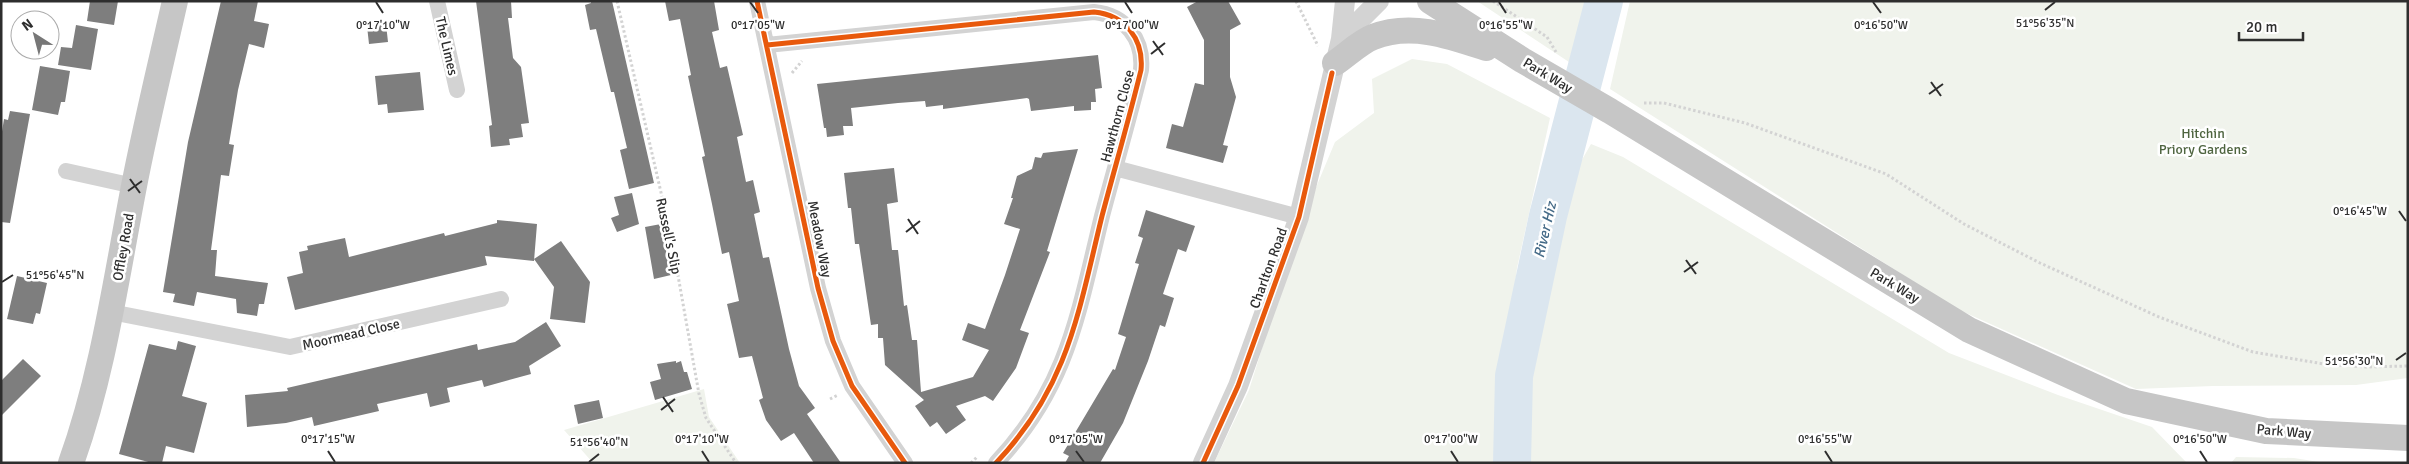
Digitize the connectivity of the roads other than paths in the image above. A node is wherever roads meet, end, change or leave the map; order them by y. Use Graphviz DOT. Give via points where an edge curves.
graph roads {
  1 [pos="176,1"];
  2 [pos="437,1"];
  3 [pos="757,1"];
  4 [pos="1345,1"];
  5 [pos="1379,1"];
  6 [pos="1430,1"];
  7 [pos="767,45"];
  8 [pos="1336,58"];
  9 [pos="1522,60"];
  10 [pos="457,90"];
  11 [pos="1115,168"];
  12 [pos="66,171"];
  13 [pos="134,186"];
  14 [pos="1299,217"];
  15 [pos="501,299"];
  16 [pos="111,312"];
  17 [pos="2408,438"];
  18 [pos="71,463"];
  19 [pos="904,463"];
  20 [pos="996,463"];
  21 [pos="1203,463"];
  1 -- 13 [label="main road, Offley Road"];
  2 -- 10 [label="street, The Limes"];
  3 -- 7 [label="street, Meadow Way"];
  4 -- 8 [label="street, Charlton Road"];
  5 -- 8 [label="street"];
  6 -- 9 [label="main road, Park Way"];
  7 -- 11 [label="street, Hawthorn Close" via="1094,12 1117,17 1138,41 1142,59"];
  7 -- 19 [label="street, Meadow Way" via="818,288 833,341 852,386"];
  8 -- 9 [label="main road" via="1372,37 1395,31 1421,30"];
  8 -- 14 [label="street, Charlton Road"];
  9 -- 17 [label="main road, Park Way" via="1553,67 1600,107 1969,330 2126,401 2266,431"];
  11 -- 14 [label="street, Hawthorn Close"];
  11 -- 20 [label="street, Hawthorn Close" via="1079,314 1061,368 1029,425"];
  12 -- 13 [label="street"];
  13 -- 16 [label="main road, Offley Road"];
  14 -- 21 [label="street, Charlton Road" via="1238,386"];
  15 -- 16 [label="street, Moormead Close" via="290,347"];
  16 -- 18 [label="main road, Offley Road"];
}
